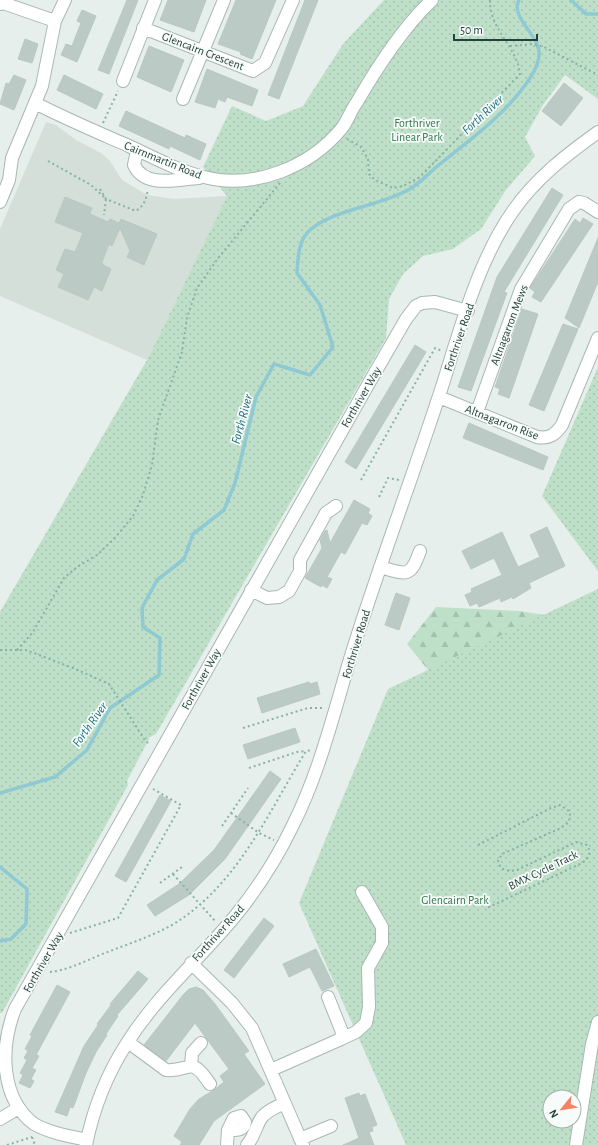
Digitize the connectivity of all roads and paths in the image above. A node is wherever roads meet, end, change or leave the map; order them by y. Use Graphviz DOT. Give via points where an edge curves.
graph roads {
  1 [pos="65,0"];
  2 [pos="155,0"];
  3 [pos="224,0"];
  4 [pos="293,0"];
  5 [pos="432,0"];
  6 [pos="490,0"];
  7 [pos="0,4"];
  8 [pos="55,21"];
  9 [pos="143,28"];
  10 [pos="510,46"];
  11 [pos="203,51"];
  12 [pos="598,75"];
  13 [pos="123,81"];
  14 [pos="183,99"];
  15 [pos="35,103"];
  16 [pos="98,132"];
  17 [pos="598,132"];
  18 [pos="342,137"];
  19 [pos="137,150"];
  20 [pos="48,161"];
  21 [pos="204,177"];
  22 [pos="150,180"];
  23 [pos="281,180"];
  24 [pos="100,190"];
  25 [pos="106,199"];
  26 [pos="0,202"];
  27 [pos="598,212"];
  28 [pos="104,215"];
  29 [pos="468,311"];
  30 [pos="598,338"];
  31 [pos="453,354"];
  32 [pos="439,397"];
  33 [pos="477,412"];
  34 [pos="360,480"];
  35 [pos="410,482"];
  36 [pos="379,497"];
  37 [pos="336,506"];
  38 [pos="420,551"];
  39 [pos="380,567"];
  40 [pos="251,590"];
  41 [pos="0,650"];
  42 [pos="18,650"];
  43 [pos="336,707"];
  44 [pos="243,728"];
  45 [pos="149,743"];
  46 [pos="323,750"];
  47 [pos="306,751"];
  48 [pos="249,768"];
  49 [pos="142,783"];
  50 [pos="248,788"];
  51 [pos="231,813"];
  52 [pos="222,826"];
  53 [pos="259,833"];
  54 [pos="282,844"];
  55 [pos="478,845"];
  56 [pos="182,867"];
  57 [pos="174,874"];
  58 [pos="160,883"];
  59 [pos="362,892"];
  60 [pos="198,904"];
  61 [pos="485,909"];
  62 [pos="223,929"];
  63 [pos="59,933"];
  64 [pos="191,963"];
  65 [pos="36,974"];
  66 [pos="328,997"];
  67 [pos="598,1022"];
  68 [pos="340,1039"];
  69 [pos="128,1042"];
  70 [pos="201,1043"];
  71 [pos="191,1066"];
  72 [pos="271,1070"];
  73 [pos="210,1084"];
  74 [pos="284,1103"];
  75 [pos="17,1109"];
  76 [pos="0,1119"];
  77 [pos="331,1126"];
  78 [pos="228,1130"];
  79 [pos="32,1136"];
  80 [pos="86,1142"];
  81 [pos="301,1142"];
  82 [pos="7,1145"];
  83 [pos="227,1145"];
  84 [pos="247,1145"];
  85 [pos="576,1145"];
  1 -- 8 [label="street"];
  2 -- 9 [label="street"];
  3 -- 11 [label="street"];
  4 -- 11 [label="street, Glencairn Crescent" via="266,63 253,70"];
  5 -- 21 [label="street, Cairnmartin Road" via="393,48 342,127 317,152 299,165 255,178 236,181"];
  6 -- 10 [label="path" via="497,29"];
  7 -- 8 [label="street"];
  8 -- 15 [label="street" via="42,86"];
  9 -- 11 [label="street, Glencairn Crescent"];
  9 -- 13 [label="street"];
  10 -- 12 [label="path" via="533,44 544,47"];
  10 -- 18 [label="path" via="519,65 520,74 420,177 393,188 375,180 369,174 368,158 361,147"];
  11 -- 14 [label="street"];
  13 -- 16 [label="path"];
  15 -- 16 [label="street, Cairnmartin Road"];
  15 -- 26 [label="street" via="12,158 9,180"];
  16 -- 19 [label="street, Cairnmartin Road"];
  17 -- 29 [label="street, Forthriver Road" via="549,170 513,211 494,242"];
  19 -- 21 [label="street, Cairnmartin Road"];
  19 -- 22 [label="street" via="134,165 142,178"];
  20 -- 25 [label="path" via="91,185"];
  21 -- 22 [label="street"];
  22 -- 25 [label="path" via="146,200 136,211"];
  23 -- 42 [label="path" via="280,185 218,257 197,288 187,318 182,352 158,420 152,465 143,495 133,516 97,555 64,578 33,632"];
  24 -- 25 [label="path"];
  25 -- 28 [label="path"];
  27 -- 33 [label="street, Altnagarron Mews" via="579,202 569,209 521,289"];
  29 -- 31 [label="street, Forthriver Road"];
  29 -- 40 [label="street, Forthriver Way" via="429,301 411,311"];
  30 -- 33 [label="street, Altnagarron Rise" via="558,431 548,437 537,437"];
  31 -- 32 [label="street, Forthriver Road"];
  31 -- 34 [label="path" via="435,348"];
  32 -- 33 [label="street, Altnagarron Rise"];
  32 -- 35 [label="street, Forthriver Road"];
  35 -- 36 [label="path" via="388,478"];
  35 -- 39 [label="street, Forthriver Road"];
  37 -- 40 [label="street" via="326,513 300,560 300,571 289,591 279,597 267,598"];
  38 -- 39 [label="street" via="408,572"];
  39 -- 43 [label="street, Forthriver Road"];
  40 -- 49 [label="street, Forthriver Way"];
  41 -- 42 [label="path"];
  42 -- 45 [label="path" via="26,650 109,684"];
  43 -- 44 [label="path" via="308,708"];
  43 -- 46 [label="street, Forthriver Road"];
  46 -- 47 [label="path"];
  46 -- 54 [label="street, Forthriver Road" via="310,788"];
  47 -- 48 [label="path"];
  47 -- 53 [label="path"];
  49 -- 63 [label="street, Forthriver Way"];
  49 -- 63 [label="path" via="181,805 118,918 73,933"];
  50 -- 51 [label="path"];
  51 -- 52 [label="path"];
  51 -- 53 [label="path"];
  53 -- 54 [label="path"];
  53 -- 60 [label="path" via="224,880"];
  54 -- 62 [label="street, Forthriver Road" via="256,888"];
  55 -- 61 [label="path, BMX Cycle Track" via="560,805 569,811 569,822 502,854 498,861 501,868 517,870 576,842 584,843 589,849 589,857 582,862"];
  56 -- 57 [label="path"];
  57 -- 58 [label="path"];
  57 -- 60 [label="path"];
  59 -- 68 [label="street" via="382,927 382,943 368,968 369,1007 366,1024"];
  60 -- 62 [label="path"];
  60 -- 65 [label="path" via="172,925 146,938 54,972"];
  62 -- 64 [label="street, Forthriver Road"];
  63 -- 65 [label="street, Forthriver Way"];
  64 -- 69 [label="street, Forthriver Road" via="159,999"];
  64 -- 72 [label="street" via="244,1015"];
  65 -- 75 [label="street, Forthriver Way" via="13,1015 2,1048 1,1068"];
  66 -- 68 [label="street" via="342,1032"];
  67 -- 85 [label="street" via="592,1044"];
  68 -- 72 [label="street"];
  69 -- 71 [label="street" via="166,1070"];
  69 -- 80 [label="street, Forthriver Road" via="104,1090"];
  70 -- 71 [label="street" via="192,1053"];
  71 -- 73 [label="street" via="198,1068"];
  72 -- 74 [label="street"];
  74 -- 81 [label="street"];
  74 -- 84 [label="street" via="261,1118 257,1131"];
  75 -- 76 [label="street"];
  75 -- 80 [label="street, Forthriver Way" via="35,1124"];
  77 -- 81 [label="street"];
  78 -- 83 [label="street"];
  79 -- 82 [label="path"];
}
